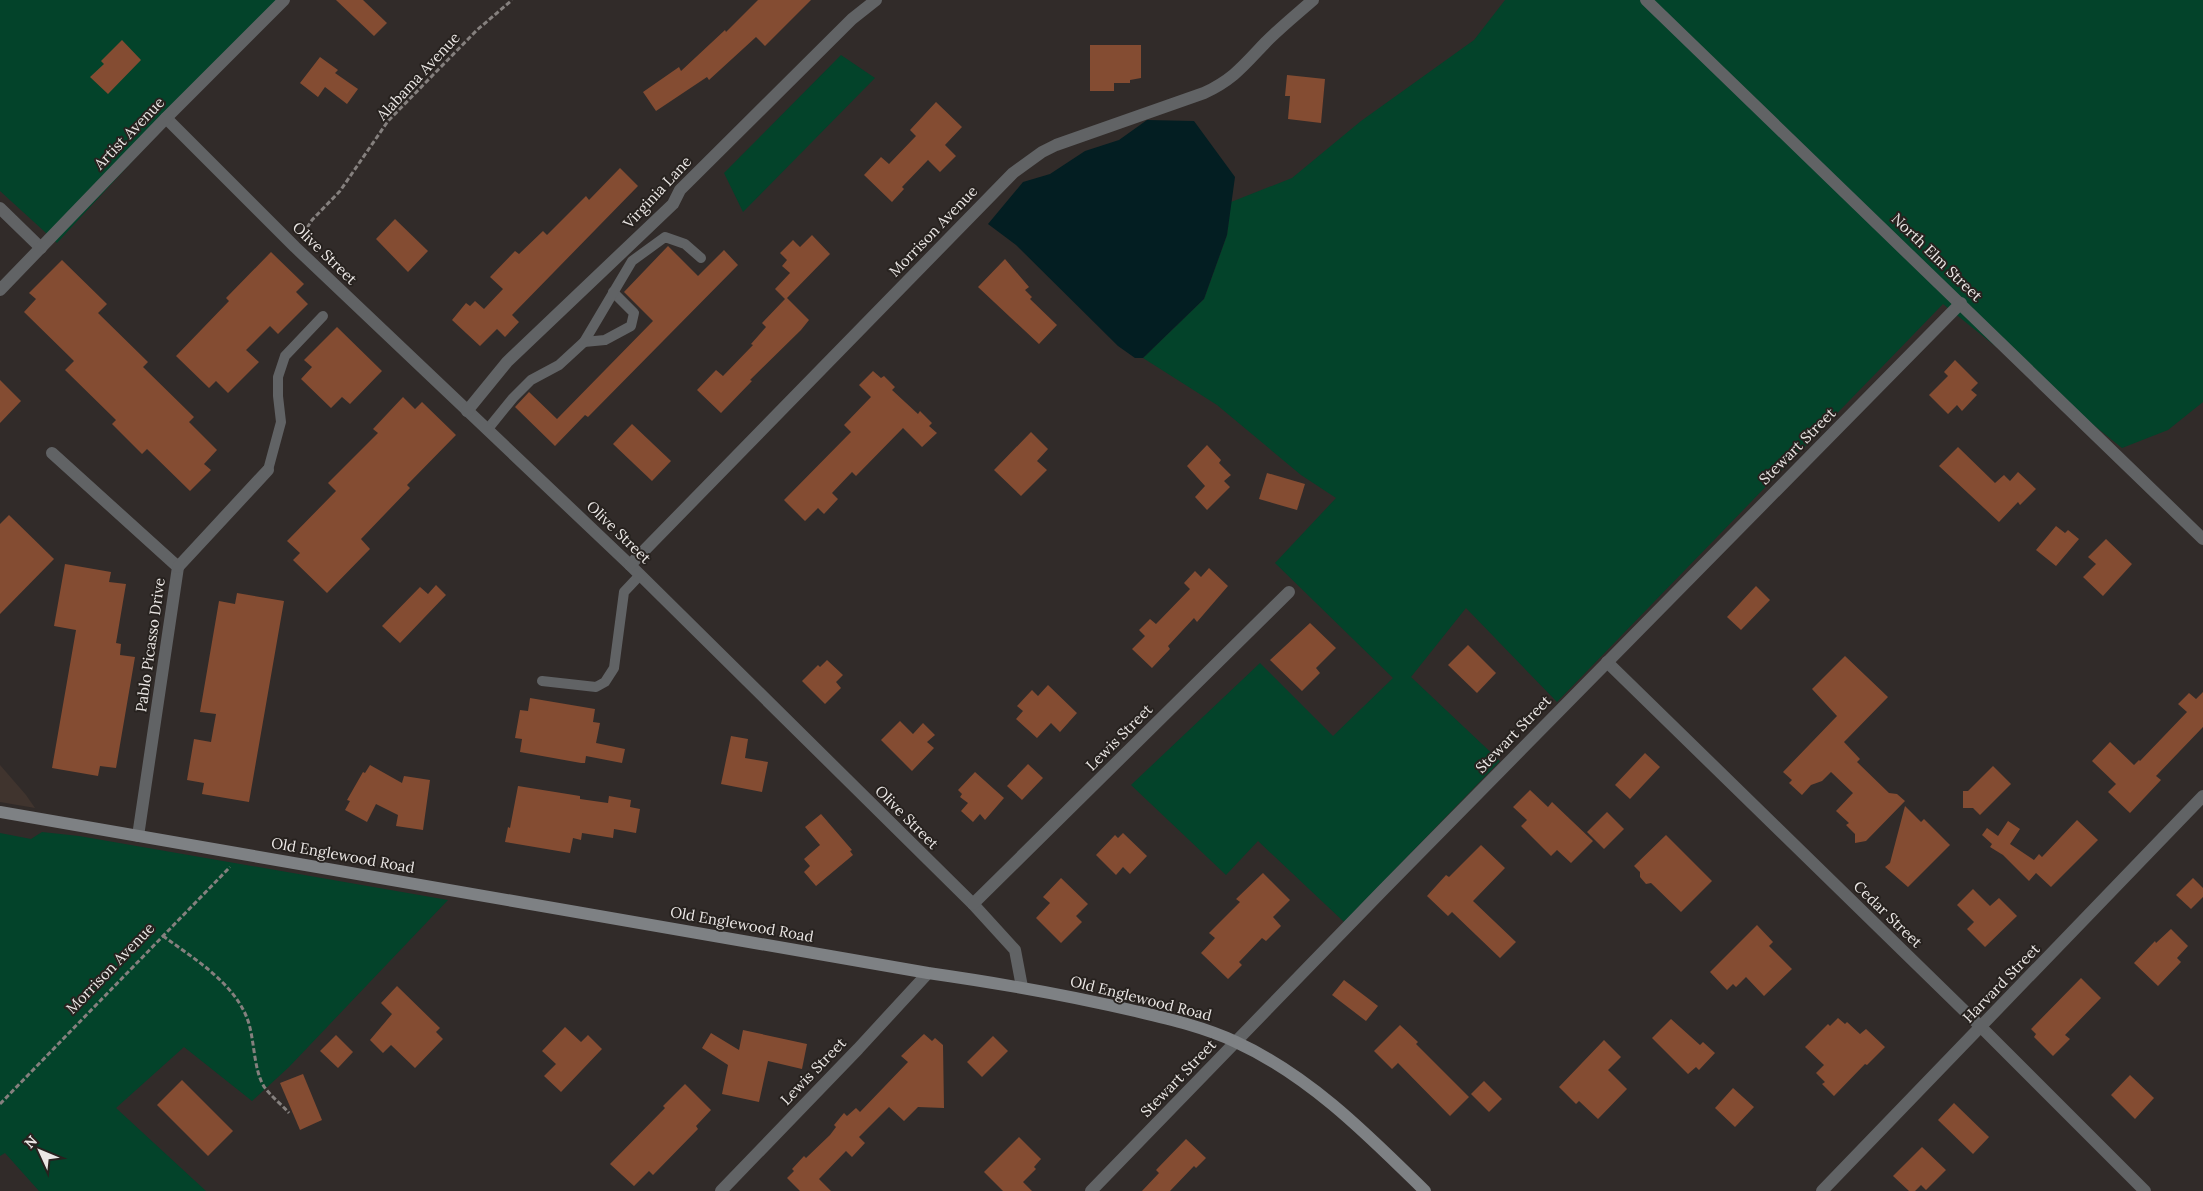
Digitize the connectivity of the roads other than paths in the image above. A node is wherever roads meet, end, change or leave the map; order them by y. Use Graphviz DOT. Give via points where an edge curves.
graph roads {
  1 [pos="284,0"];
  2 [pos="876,0"];
  3 [pos="1313,0"];
  4 [pos="1646,0"];
  5 [pos="166,118"];
  6 [pos="0,208"];
  7 [pos="41,248"];
  8 [pos="700,258"];
  9 [pos="0,290"];
  10 [pos="613,292"];
  11 [pos="1961,303"];
  12 [pos="323,316"];
  13 [pos="584,342"];
  14 [pos="467,411"];
  15 [pos="487,430"];
  16 [pos="52,453"];
  17 [pos="268,470"];
  18 [pos="2203,539"];
  19 [pos="630,565"];
  20 [pos="178,567"];
  21 [pos="640,575"];
  22 [pos="1289,592"];
  23 [pos="1607,662"];
  24 [pos="542,681"];
  25 [pos="2203,796"];
  26 [pos="0,812"];
  27 [pos="138,836"];
  28 [pos="972,904"];
  29 [pos="928,972"];
  30 [pos="1022,987"];
  31 [pos="1981,1027"];
  32 [pos="1236,1042"];
  33 [pos="721,1191"];
  34 [pos="1091,1191"];
  35 [pos="1425,1191"];
  36 [pos="1822,1191"];
  37 [pos="2145,1191"];
  1 -- 5 [label="street, Artist Avenue"];
  2 -- 14 [label="street, Virginia Lane" via="845,26 680,190 672,204 507,362"];
  3 -- 19 [label="street, Morrison Avenue" via="1267,41 1242,70 1222,84 1056,145 1014,173"];
  4 -- 11 [label="street, North Elm Street"];
  5 -- 7 [label="street, Artist Avenue"];
  5 -- 14 [label="street, Olive Street" via="294,247"];
  6 -- 7 [label="street"];
  7 -- 9 [label="street, Artist Avenue"];
  8 -- 10 [label="lane" via="685,244 665,237 632,261"];
  10 -- 13 [label="lane"];
  10 -- 13 [label="lane" via="634,313 631,326 605,340"];
  11 -- 18 [label="street, North Elm Street"];
  11 -- 23 [label="street, Stewart Street"];
  12 -- 17 [label="lane" via="285,356 278,377 281,422"];
  13 -- 15 [label="lane" via="559,364 531,380"];
  14 -- 15 [label="street, Olive Street"];
  15 -- 19 [label="street, Olive Street"];
  16 -- 20 [label="street, Pablo Picasso Drive"];
  17 -- 20 [label="street"];
  19 -- 21 [label="street, Olive Street"];
  20 -- 27 [label="street, Pablo Picasso Drive"];
  21 -- 24 [label="lane" via="624,592 614,668 605,682 596,687"];
  21 -- 28 [label="street, Olive Street"];
  22 -- 28 [label="street, Lewis Street"];
  23 -- 31 [label="street, Cedar Street"];
  23 -- 32 [label="street, Stewart Street"];
  25 -- 31 [label="street, Harvard Street"];
  26 -- 27 [label="street, Old Englewood Road"];
  27 -- 29 [label="street, Old Englewood Road"];
  28 -- 30 [label="street, Olive Street" via="1016,950"];
  29 -- 30 [label="street, Old Englewood Road"];
  29 -- 33 [label="street, Lewis Street"];
  30 -- 32 [label="street, Old Englewood Road" via="1189,1024"];
  31 -- 36 [label="street, Harvard Street"];
  31 -- 37 [label="street, Cedar Street"];
  32 -- 34 [label="street, Stewart Street"];
  32 -- 35 [label="street, Old Englewood Road" via="1275,1063 1323,1097 1359,1126"];
}
